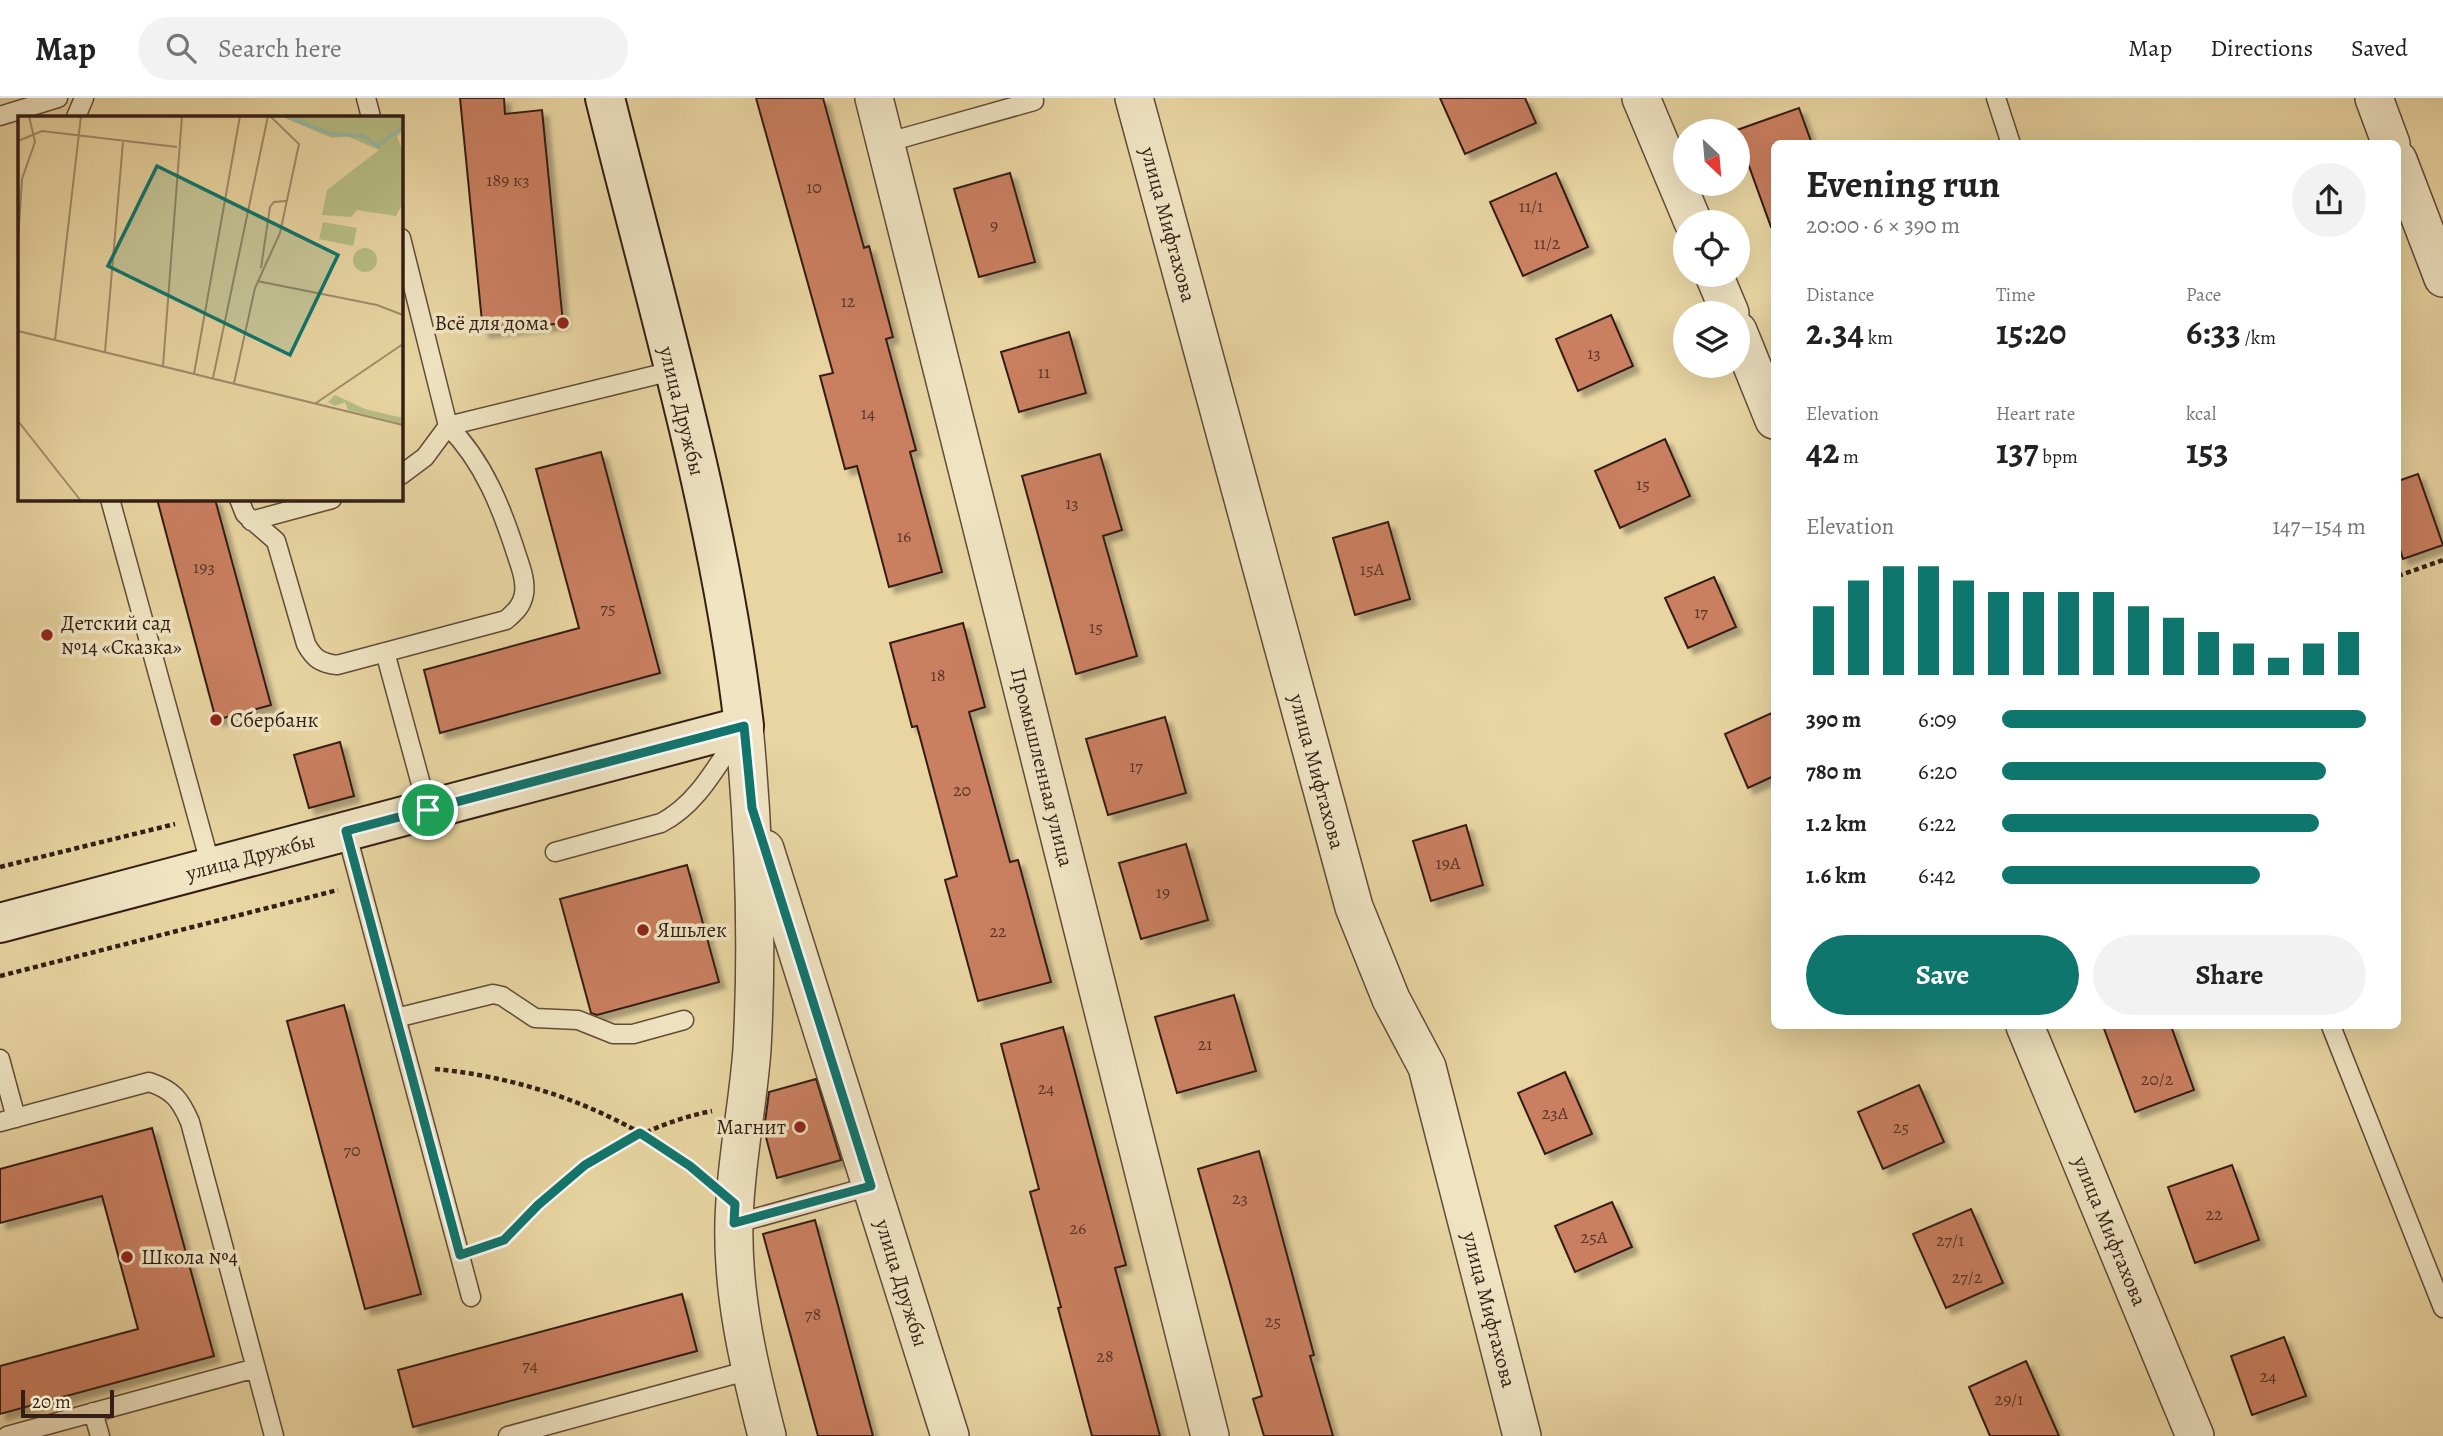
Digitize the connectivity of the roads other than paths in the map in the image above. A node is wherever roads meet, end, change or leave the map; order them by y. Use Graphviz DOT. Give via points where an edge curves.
graph roads {
  1 [pos="58,98"];
  2 [pos="85,98"];
  3 [pos="366,98"];
  4 [pos="605,98"];
  5 [pos="874,98"];
  6 [pos="1641,98"];
  7 [pos="1996,98"];
  8 [pos="2374,98"];
  9 [pos="1140,100"];
  10 [pos="1034,101"];
  11 [pos="0,116"];
  12 [pos="76,116"];
  13 [pos="371,116"];
  14 [pos="2010,140"];
  15 [pos="2390,140"];
  16 [pos="885,143"];
  17 [pos="2401,168"];
  18 [pos="1688,210"];
  19 [pos="402,242"];
  20 [pos="2443,278"];
  21 [pos="1750,361"];
  22 [pos="672,371"];
  23 [pos="1771,413"];
  24 [pos="448,426"];
  25 [pos="402,474"];
  26 [pos="110,500"];
  27 [pos="240,500"];
  28 [pos="328,500"];
  29 [pos="251,521"];
  30 [pos="385,652"];
  31 [pos="744,726"];
  32 [pos="752,808"];
  33 [pos="428,810"];
  34 [pos="346,831"];
  35 [pos="555,852"];
  36 [pos="211,867"];
  37 [pos="0,923"];
  38 [pos="396,1018"];
  39 [pos="684,1020"];
  40 [pos="2026,1029"];
  41 [pos="2332,1029"];
  42 [pos="0,1059"];
  43 [pos="8,1120"];
  44 [pos="871,1186"];
  45 [pos="734,1214"];
  46 [pos="471,1297"];
  47 [pos="2443,1308"];
  48 [pos="256,1368"];
  49 [pos="750,1370"];
  50 [pos="93,1412"];
  51 [pos="7,1436"];
  52 [pos="100,1436"];
  53 [pos="274,1436"];
  54 [pos="508,1436"];
  55 [pos="767,1436"];
  56 [pos="950,1436"];
  57 [pos="1210,1436"];
  58 [pos="1522,1436"];
  59 [pos="2195,1436"];
  1 -- 11 [label="lane"];
  2 -- 12 [label="lane"];
  3 -- 13 [label="lane"];
  4 -- 22 [label="street, улица Дружбы"];
  5 -- 16 [label="street, Промышленная улица"];
  6 -- 18 [label="street"];
  7 -- 14 [label="lane"];
  8 -- 15 [label="street"];
  9 -- 58 [label="street, улица Мифтахова" via="1354,907 1391,999 1427,1068"];
  10 -- 16 [label="lane"];
  16 -- 57 [label="street, Промышленная улица"];
  17 -- 20 [label="street"];
  19 -- 24 [label="lane"];
  21 -- 23 [label="street"];
  22 -- 24 [label="lane"];
  22 -- 31 [label="street, улица Дружбы" via="718,558 734,638"];
  24 -- 25 [label="lane" via="425,457"];
  24 -- 30 [label="lane" via="496,496 524,581 524,595 506,620"];
  26 -- 36 [label="lane"];
  27 -- 29 [label="lane"];
  28 -- 29 [label="lane"];
  29 -- 30 [label="lane" via="276,541 312,657 337,665"];
  30 -- 33 [label="lane"];
  31 -- 32 [label="street, улица Дружбы"];
  31 -- 33 [label="street, улица Дружбы"];
  31 -- 35 [label="lane" via="676,816"];
  32 -- 44 [label="street, улица Дружбы"];
  32 -- 45 [label="street, улица Дружбы" via="755,969 747,1104"];
  33 -- 34 [label="street, улица Дружбы"];
  34 -- 36 [label="street, улица Дружбы"];
  34 -- 38 [label="lane"];
  36 -- 37 [label="street, улица Дружбы"];
  38 -- 39 [label="lane" via="493,994 535,1018 579,1020 613,1034 633,1034"];
  38 -- 46 [label="lane"];
  40 -- 59 [label="street, улица Мифтахова"];
  41 -- 47 [label="lane"];
  42 -- 43 [label="lane"];
  43 -- 48 [label="lane" via="149,1082 180,1098"];
  44 -- 45 [label="lane"];
  44 -- 56 [label="street, улица Дружбы"];
  45 -- 49 [label="street, улица Дружбы" via="736,1283"];
  48 -- 50 [label="lane"];
  48 -- 53 [label="lane"];
  49 -- 54 [label="lane"];
  49 -- 55 [label="street, улица Дружбы"];
  50 -- 51 [label="lane"];
  50 -- 52 [label="lane"];
}
